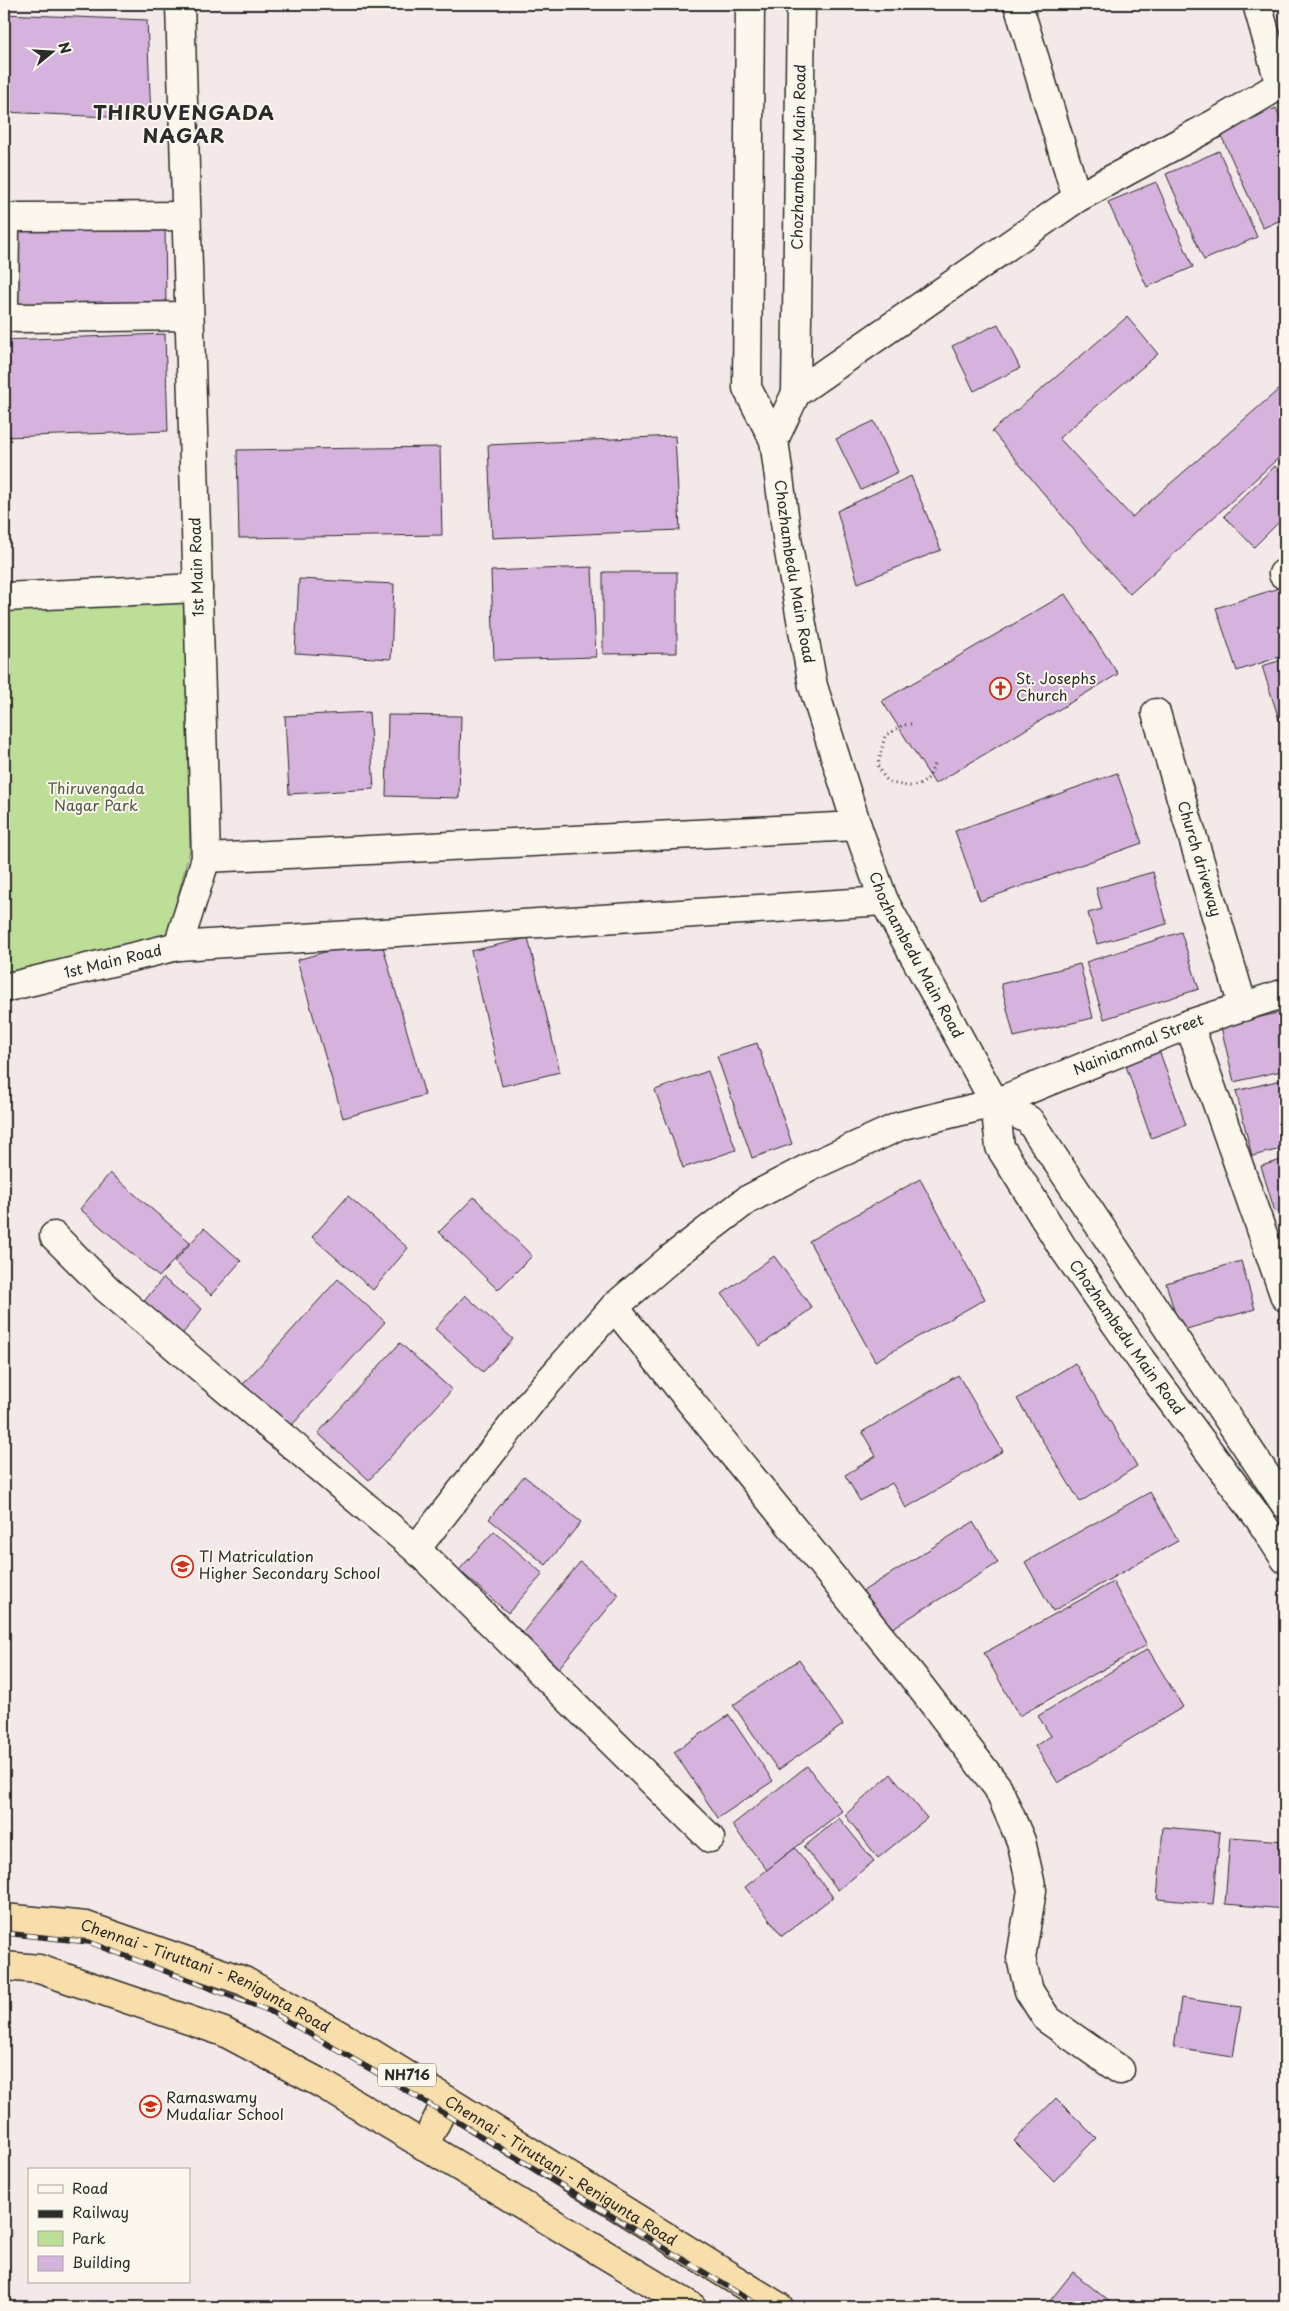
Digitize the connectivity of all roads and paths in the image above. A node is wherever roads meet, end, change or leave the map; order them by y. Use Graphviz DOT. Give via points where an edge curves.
graph roads {
  1 [pos="180,4"];
  2 [pos="750,4"];
  3 [pos="801,4"];
  4 [pos="1018,4"];
  5 [pos="1257,4"];
  6 [pos="1282,84"];
  7 [pos="1077,198"];
  8 [pos="186,216"];
  9 [pos="4,307"];
  10 [pos="189,316"];
  11 [pos="796,393"];
  12 [pos="774,440"];
  13 [pos="198,588"];
  14 [pos="4,597"];
  15 [pos="1156,713"];
  16 [pos="911,724"];
  17 [pos="934,762"];
  18 [pos="857,826"];
  19 [pos="206,858"];
  20 [pos="884,901"];
  21 [pos="178,946"];
  22 [pos="4,988"];
  23 [pos="1285,993"];
  24 [pos="1243,1007"];
  25 [pos="1188,1024"];
  26 [pos="995,1103"];
  27 [pos="54,1236"];
  28 [pos="1285,1297"];
  29 [pos="614,1307"];
  30 [pos="1285,1504"];
  31 [pos="416,1549"];
  32 [pos="1285,1559"];
  33 [pos="710,1838"];
  34 [pos="4,1918"];
  35 [pos="4,1966"];
  36 [pos="1120,2070"];
  37 [pos="447,2100"];
  38 [pos="424,2146"];
  39 [pos="692,2307"];
  40 [pos="779,2307"];
  1 -- 8 [label="street, 1st Main Road"];
  2 -- 12 [label="street" via="747,388"];
  3 -- 11 [label="street, Chozhambedu Main Road"];
  4 -- 7 [label="street"];
  5 -- 6 [label="street"];
  6 -- 7 [label="street"];
  7 -- 11 [label="street"];
  8 -- 9 [label="street" via="11,219 5,230"];
  8 -- 10 [label="street, 1st Main Road"];
  9 -- 10 [label="street" via="11,316 19,318"];
  10 -- 13 [label="street, 1st Main Road"];
  11 -- 12 [label="street, Chozhambedu Main Road"];
  12 -- 18 [label="street, Chozhambedu Main Road" via="813,686"];
  13 -- 14 [label="street"];
  13 -- 19 [label="street, 1st Main Road"];
  15 -- 24 [label="street, Church driveway"];
  16 -- 17 [label="path" via="885,736 878,765 885,778 899,784 920,786 927,782"];
  18 -- 19 [label="street"];
  18 -- 20 [label="street, Chozhambedu Main Road"];
  19 -- 21 [label="street, 1st Main Road"];
  20 -- 21 [label="street"];
  20 -- 26 [label="street, Chozhambedu Main Road"];
  21 -- 22 [label="street, 1st Main Road"];
  23 -- 24 [label="street, Nainiammal Street"];
  24 -- 25 [label="street, Nainiammal Street"];
  25 -- 26 [label="street, Nainiammal Street"];
  25 -- 28 [label="street"];
  26 -- 29 [label="street, Nainiammal Street" via="900,1126 814,1164 747,1200"];
  26 -- 30 [label="street" via="1029,1120"];
  26 -- 32 [label="street, Chozhambedu Main Road" via="1000,1147 1062,1245 1140,1360 1260,1520"];
  27 -- 31 [label="street" via="107,1289"];
  29 -- 31 [label="street, Nainiammal Street" via="534,1398"];
  29 -- 36 [label="street" via="913,1677 998,1788 1021,1841 1032,1890 1021,1958 1029,1991 1047,2019"];
  31 -- 33 [label="street"];
  34 -- 37 [label="highway, Chennai - Tiruttani - Renigunta Road / NH716" via="86,1926 244,1982 371,2052"];
  35 -- 38 [label="highway" via="39,1969 224,2032 324,2085"];
  37 -- 38 [label="highway"];
  37 -- 40 [label="highway, Chennai - Tiruttani - Renigunta Road / NH716"];
  38 -- 39 [label="highway"];
}
